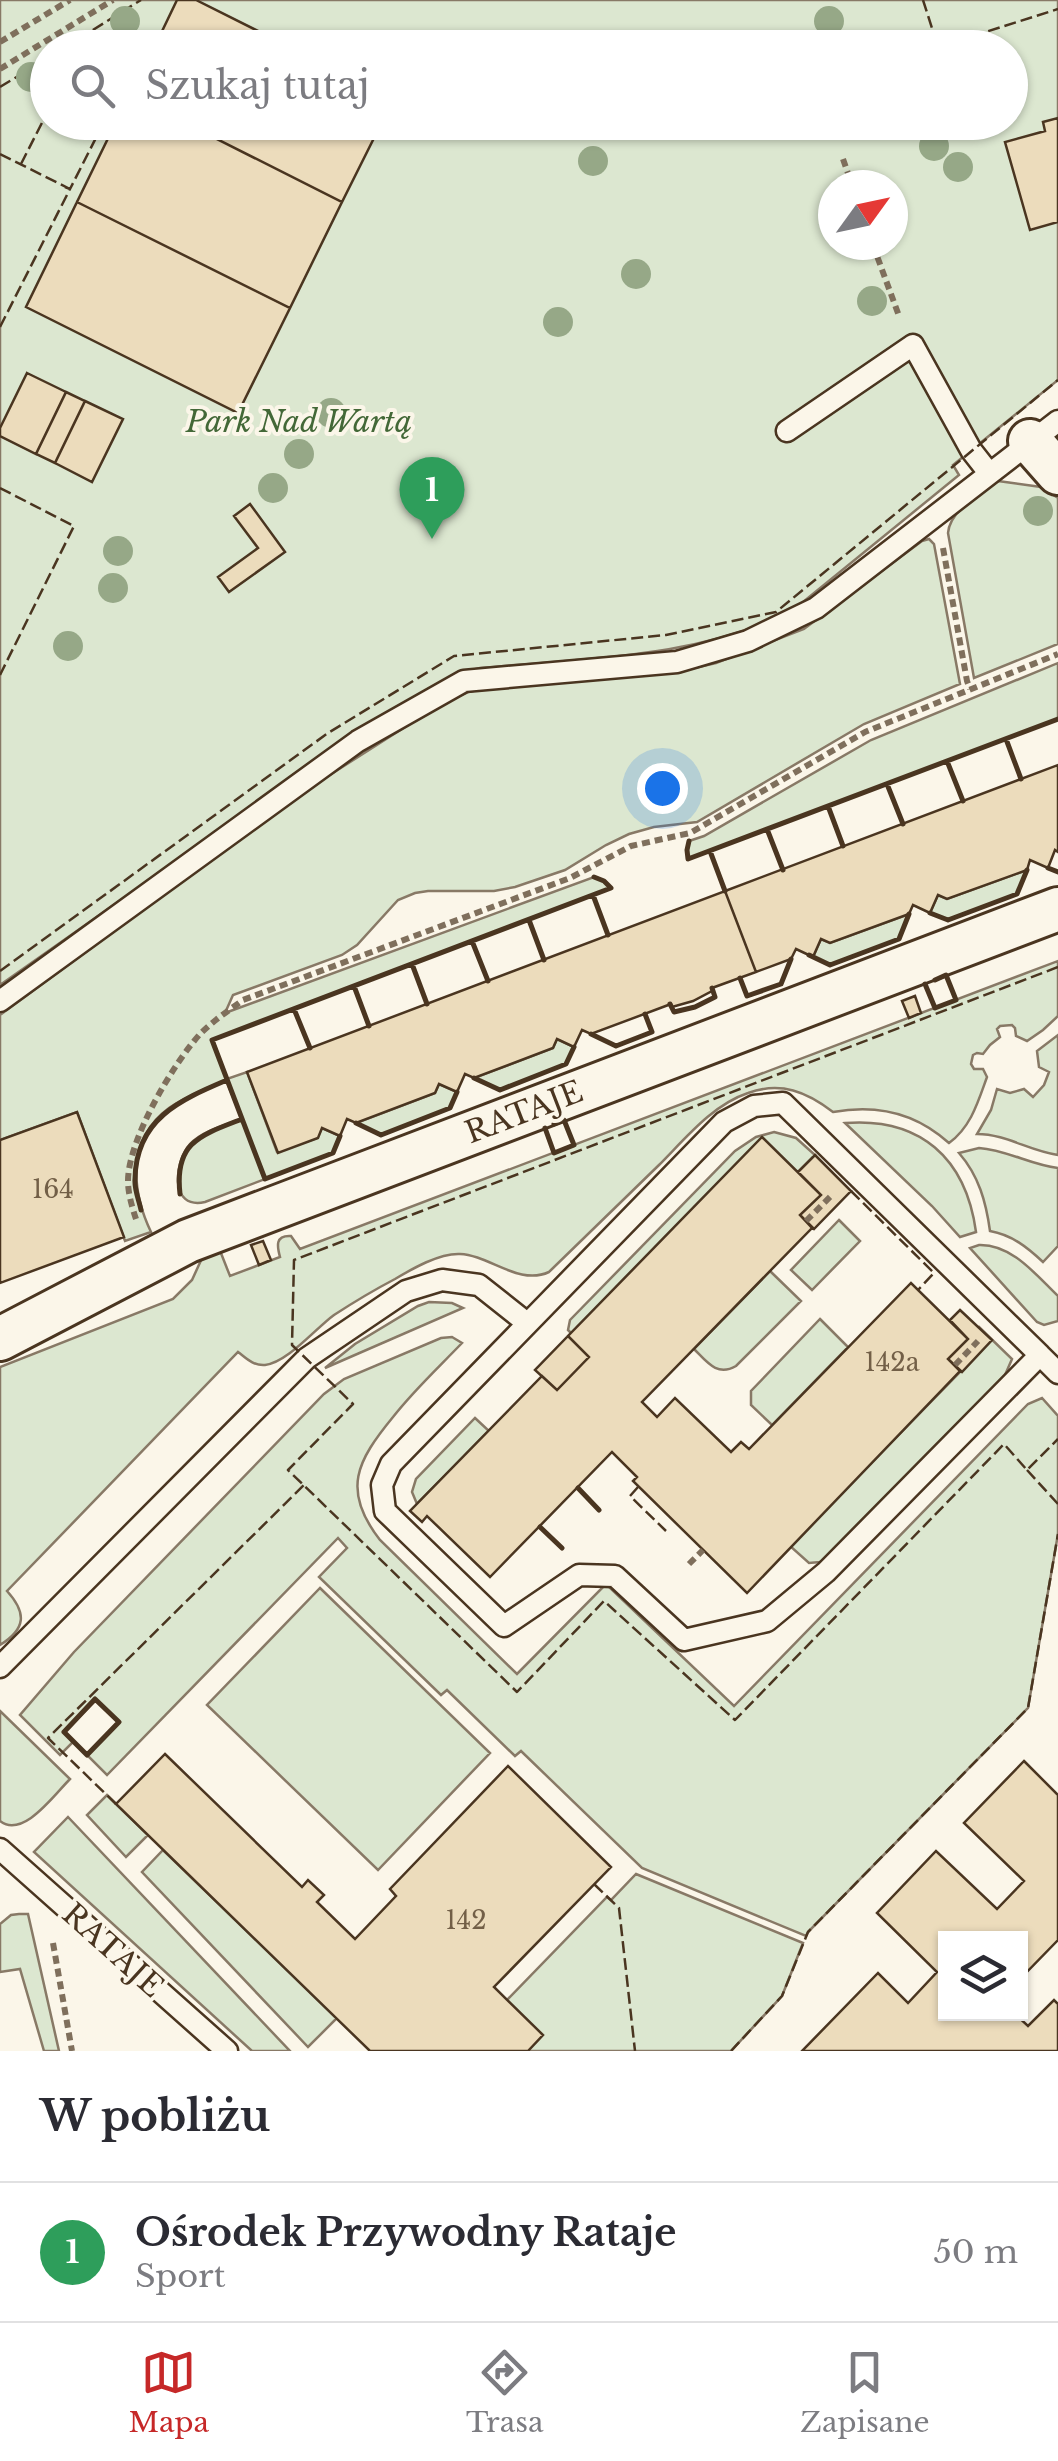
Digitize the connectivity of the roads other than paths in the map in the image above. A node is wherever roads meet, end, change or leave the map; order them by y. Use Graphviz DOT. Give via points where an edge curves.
graph roads {
  1 [pos="786,430"];
  2 [pos="1044,431"];
  3 [pos="989,473"];
  4 [pos="1058,474"];
  5 [pos="1058,909"];
  6 [pos="0,1001"];
  7 [pos="527,1323"];
  8 [pos="0,1339"];
  9 [pos="1040,1355"];
  10 [pos="1058,1373"];
  11 [pos="0,1667"];
  12 [pos="0,1849"];
  13 [pos="227,2051"];
  1 -- 3 [label="lane" via="913,345"];
  2 -- 3 [label="lane"];
  2 -- 4 [label="street"];
  3 -- 6 [label="lane" via="816,608 748,641 677,662 464,681 358,741"];
  5 -- 8 [label="street, RATAJE" via="206,1234"];
  7 -- 9 [label="lane" via="724,1122 754,1106 783,1103"];
  7 -- 9 [label="lane" via="392,1464 382,1485 385,1511 504,1626 580,1575 615,1576 684,1640 768,1620 826,1572"];
  7 -- 11 [label="lane" via="479,1285 442,1280 406,1291 307,1358"];
  9 -- 10 [label="lane"];
  12 -- 13 [label="lane, RATAJE"];
}
